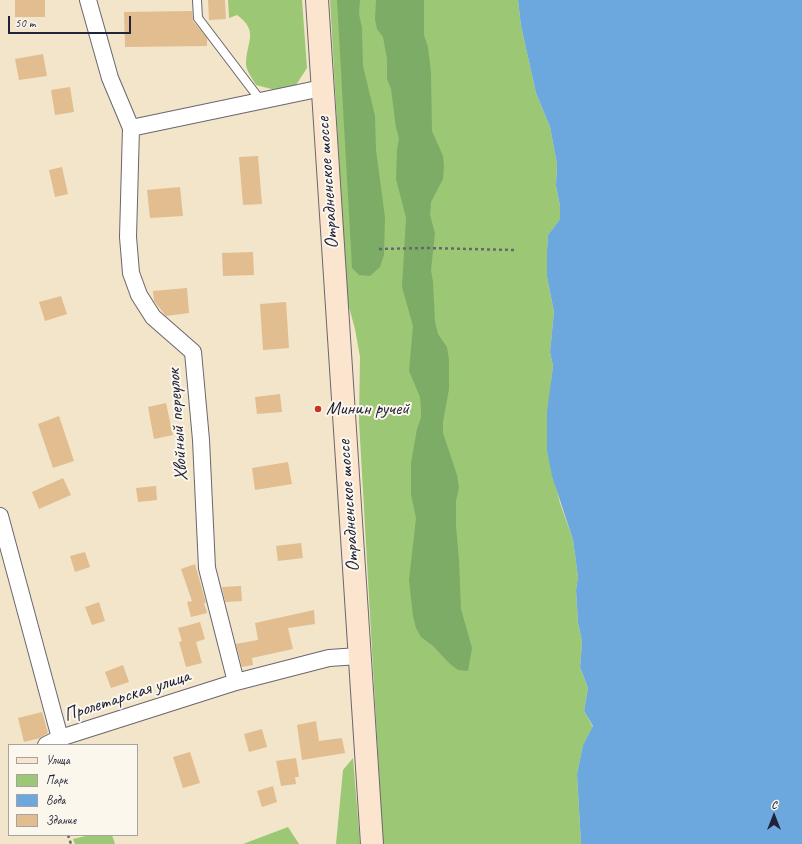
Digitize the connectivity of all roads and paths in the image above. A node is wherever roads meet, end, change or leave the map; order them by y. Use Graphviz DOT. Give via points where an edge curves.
graph roads {
  1 [pos="88,0"];
  2 [pos="197,0"];
  3 [pos="317,0"];
  4 [pos="322,88"];
  5 [pos="261,102"];
  6 [pos="131,128"];
  7 [pos="379,249"];
  8 [pos="514,250"];
  9 [pos="0,516"];
  10 [pos="359,656"];
  11 [pos="236,682"];
  12 [pos="53,742"];
  13 [pos="372,844"];
  1 -- 6 [label="street, Хвойный переулок" via="110,78"];
  2 -- 5 [label="lane" via="198,18"];
  3 -- 4 [label="main road, Отрадненское шоссе"];
  4 -- 5 [label="street"];
  4 -- 10 [label="main road, Отрадненское шоссе"];
  5 -- 6 [label="street"];
  6 -- 11 [label="street, Хвойный переулок" via="128,237 131,273 139,295 153,317 193,352 201,440 207,568"];
  7 -- 8 [label="path"];
  9 -- 12 [label="street, Пролетарская улица"];
  10 -- 11 [label="street, Пролетарская улица" via="328,658"];
  10 -- 13 [label="main road, Отрадненское шоссе"];
  11 -- 12 [label="street, Пролетарская улица"];
}
